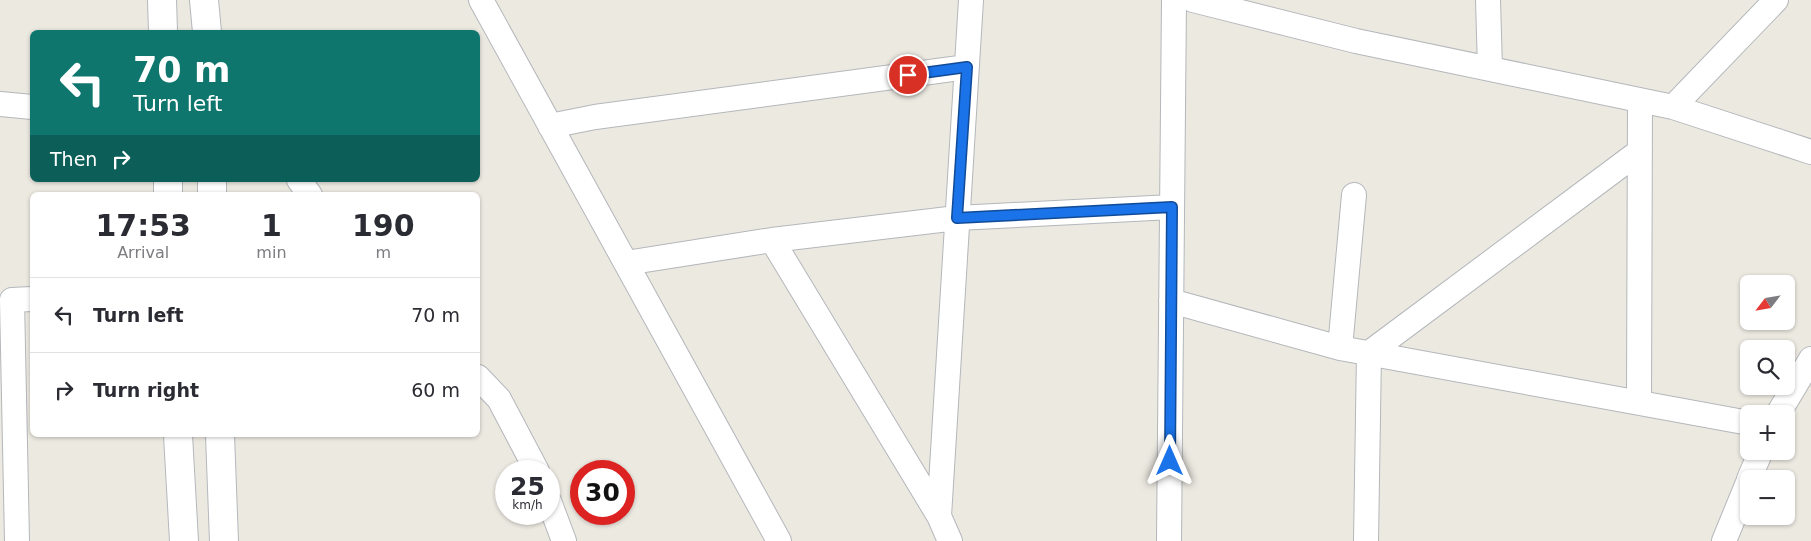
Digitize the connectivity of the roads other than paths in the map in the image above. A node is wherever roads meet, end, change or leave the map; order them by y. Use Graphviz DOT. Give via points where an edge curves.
graph roads {
  1 [pos="162,0"];
  2 [pos="204,0"];
  3 [pos="481,0"];
  4 [pos="971,0"];
  5 [pos="1174,0"];
  6 [pos="1193,0"];
  7 [pos="1488,0"];
  8 [pos="1776,0"];
  9 [pos="163,30"];
  10 [pos="207,30"];
  11 [pos="967,67"];
  12 [pos="1490,69"];
  13 [pos="1640,101"];
  14 [pos="0,104"];
  15 [pos="30,107"];
  16 [pos="1673,107"];
  17 [pos="550,126"];
  18 [pos="1640,151"];
  19 [pos="1811,152"];
  20 [pos="1354,195"];
  21 [pos="1172,207"];
  22 [pos="957,218"];
  23 [pos="772,240"];
  24 [pos="626,262"];
  25 [pos="15,300"];
  26 [pos="1171,301"];
  27 [pos="1340,348"];
  28 [pos="1369,354"];
  29 [pos="1811,359"];
  30 [pos="7,372"];
  31 [pos="480,379"];
  32 [pos="1639,402"];
  33 [pos="1783,405"];
  34 [pos="1740,421"];
  35 [pos="178,437"];
  36 [pos="220,437"];
  37 [pos="532,460"];
  38 [pos="1740,501"];
  39 [pos="939,516"];
  40 [pos="558,525"];
  41 [pos="17,541"];
  42 [pos="184,541"];
  43 [pos="224,541"];
  44 [pos="564,541"];
  45 [pos="780,541"];
  46 [pos="950,541"];
  47 [pos="1169,541"];
  48 [pos="1366,541"];
  49 [pos="1724,541"];
  1 -- 9 [label="street"];
  2 -- 10 [label="street"];
  3 -- 17 [label="street"];
  4 -- 11 [label="street"];
  5 -- 21 [label="street"];
  6 -- 12 [label="street" via="1356,42"];
  7 -- 12 [label="street"];
  8 -- 16 [label="street"];
  11 -- 17 [label="street"];
  11 -- 22 [label="street"];
  12 -- 13 [label="street"];
  13 -- 16 [label="street"];
  13 -- 18 [label="street"];
  14 -- 15 [label="street"];
  16 -- 19 [label="street"];
  17 -- 24 [label="street"];
  18 -- 28 [label="street"];
  18 -- 32 [label="street"];
  20 -- 27 [label="street"];
  21 -- 22 [label="street"];
  21 -- 26 [label="street"];
  22 -- 23 [label="street"];
  22 -- 39 [label="street"];
  23 -- 24 [label="street"];
  23 -- 39 [label="street"];
  24 -- 45 [label="street"];
  25 -- 30 [label="street"];
  26 -- 27 [label="street"];
  26 -- 47 [label="street"];
  27 -- 28 [label="street"];
  28 -- 32 [label="street"];
  28 -- 48 [label="street"];
  29 -- 33 [label="street"];
  30 -- 41 [label="street"];
  31 -- 37 [label="street" via="499,399"];
  32 -- 34 [label="street"];
  35 -- 42 [label="street"];
  36 -- 43 [label="street"];
  38 -- 49 [label="street"];
  39 -- 46 [label="street"];
  40 -- 44 [label="street"];
}
